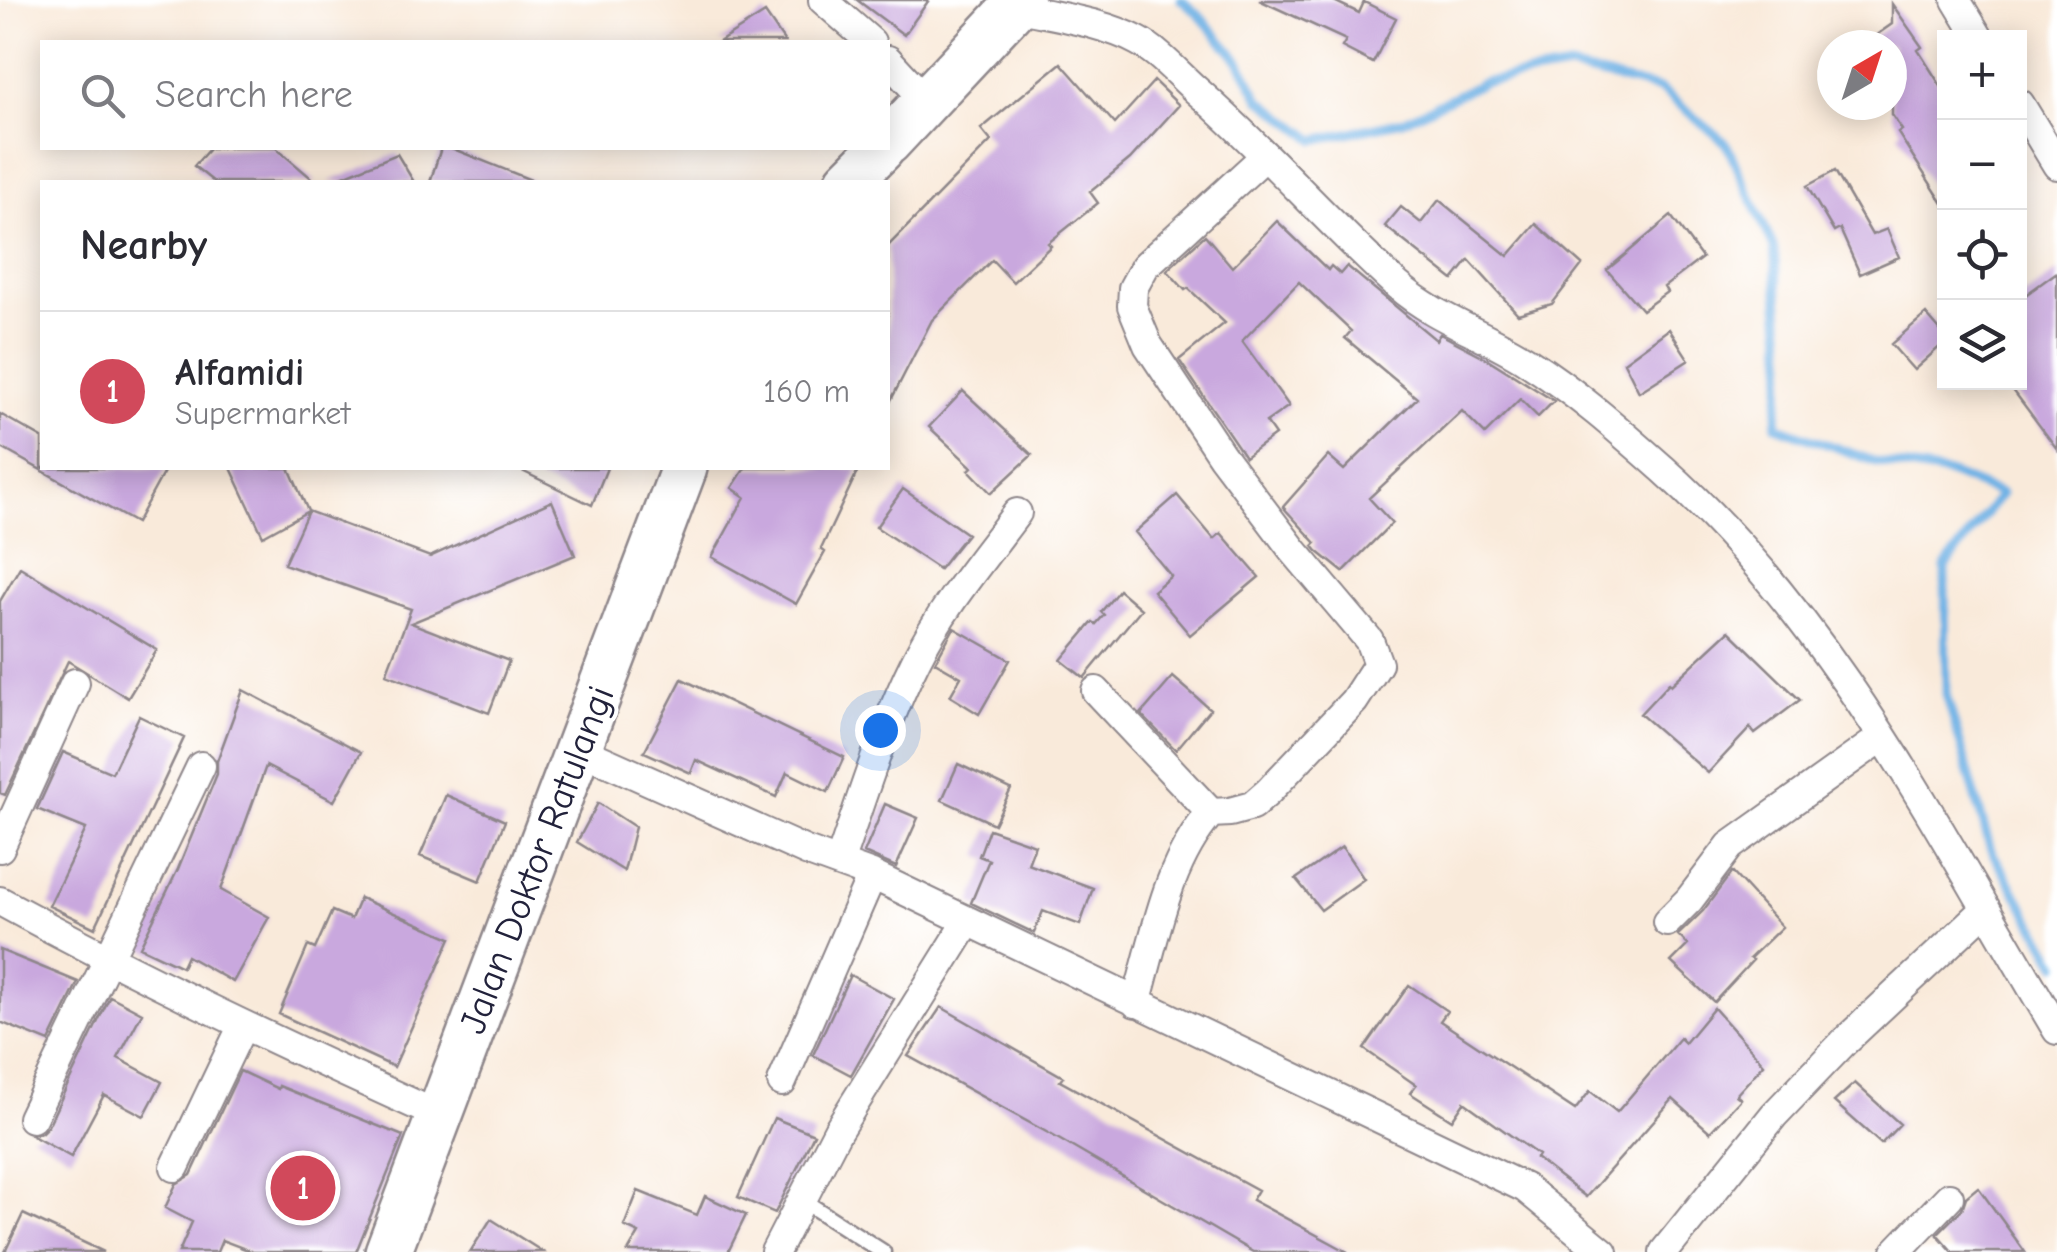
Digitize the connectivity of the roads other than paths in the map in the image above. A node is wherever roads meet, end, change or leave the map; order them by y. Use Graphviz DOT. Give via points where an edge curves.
graph roads {
  1 [pos="823,0"];
  2 [pos="1956,0"];
  3 [pos="1018,3"];
  4 [pos="1974,30"];
  5 [pos="869,40"];
  6 [pos="890,62"];
  7 [pos="926,101"];
  8 [pos="2027,116"];
  9 [pos="890,140"];
  10 [pos="880,150"];
  11 [pos="1264,157"];
  12 [pos="2057,166"];
  13 [pos="850,180"];
  14 [pos="683,470"];
  15 [pos="1017,513"];
  16 [pos="75,683"];
  17 [pos="1096,691"];
  18 [pos="1880,738"];
  19 [pos="580,750"];
  20 [pos="201,766"];
  21 [pos="1211,813"];
  22 [pos="0,848"];
  23 [pos="839,863"];
  24 [pos="872,875"];
  25 [pos="0,901"];
  26 [pos="1985,910"];
  27 [pos="1667,922"];
  28 [pos="967,923"];
  29 [pos="106,959"];
  30 [pos="1136,1002"];
  31 [pos="242,1026"];
  32 [pos="2057,1030"];
  33 [pos="782,1082"];
  34 [pos="438,1115"];
  35 [pos="32,1118"];
  36 [pos="175,1167"];
  37 [pos="1949,1198"];
  38 [pos="802,1200"];
  39 [pos="388,1252"];
  40 [pos="776,1252"];
  41 [pos="883,1252"];
  42 [pos="1603,1252"];
  43 [pos="1664,1252"];
  44 [pos="1896,1252"];
  1 -- 5 [label="street"];
  2 -- 4 [label="street"];
  3 -- 7 [label="highway"];
  3 -- 11 [label="street" via="1142,43"];
  6 -- 7 [label="street"];
  7 -- 9 [label="highway"];
  8 -- 12 [label="street"];
  10 -- 13 [label="highway"];
  11 -- 18 [label="street" via="1404,291 1556,380 1664,470 1744,546 1808,626"];
  11 -- 21 [label="street" via="1145,266 1132,306 1148,345 1222,456 1369,640 1378,664 1354,701 1268,792 1252,806"];
  14 -- 19 [label="highway, Jalan Doktor Ratulangi"];
  15 -- 23 [label="street" via="917,657"];
  16 -- 22 [label="street"];
  17 -- 21 [label="street"];
  18 -- 26 [label="street"];
  18 -- 27 [label="street" via="1730,846"];
  19 -- 23 [label="street"];
  19 -- 34 [label="highway, Jalan Doktor Ratulangi"];
  20 -- 29 [label="street"];
  21 -- 30 [label="street" via="1182,853"];
  23 -- 24 [label="street"];
  24 -- 28 [label="street"];
  24 -- 33 [label="street"];
  25 -- 29 [label="street"];
  26 -- 32 [label="street"];
  26 -- 43 [label="street" via="1774,1116"];
  28 -- 30 [label="street"];
  28 -- 38 [label="street"];
  29 -- 31 [label="street"];
  29 -- 35 [label="street"];
  30 -- 42 [label="street" via="1525,1188"];
  31 -- 34 [label="street"];
  31 -- 36 [label="street"];
  34 -- 39 [label="highway, Jalan Doktor Ratulangi"];
  37 -- 44 [label="street"];
  38 -- 40 [label="street"];
  38 -- 41 [label="lane"];
}
